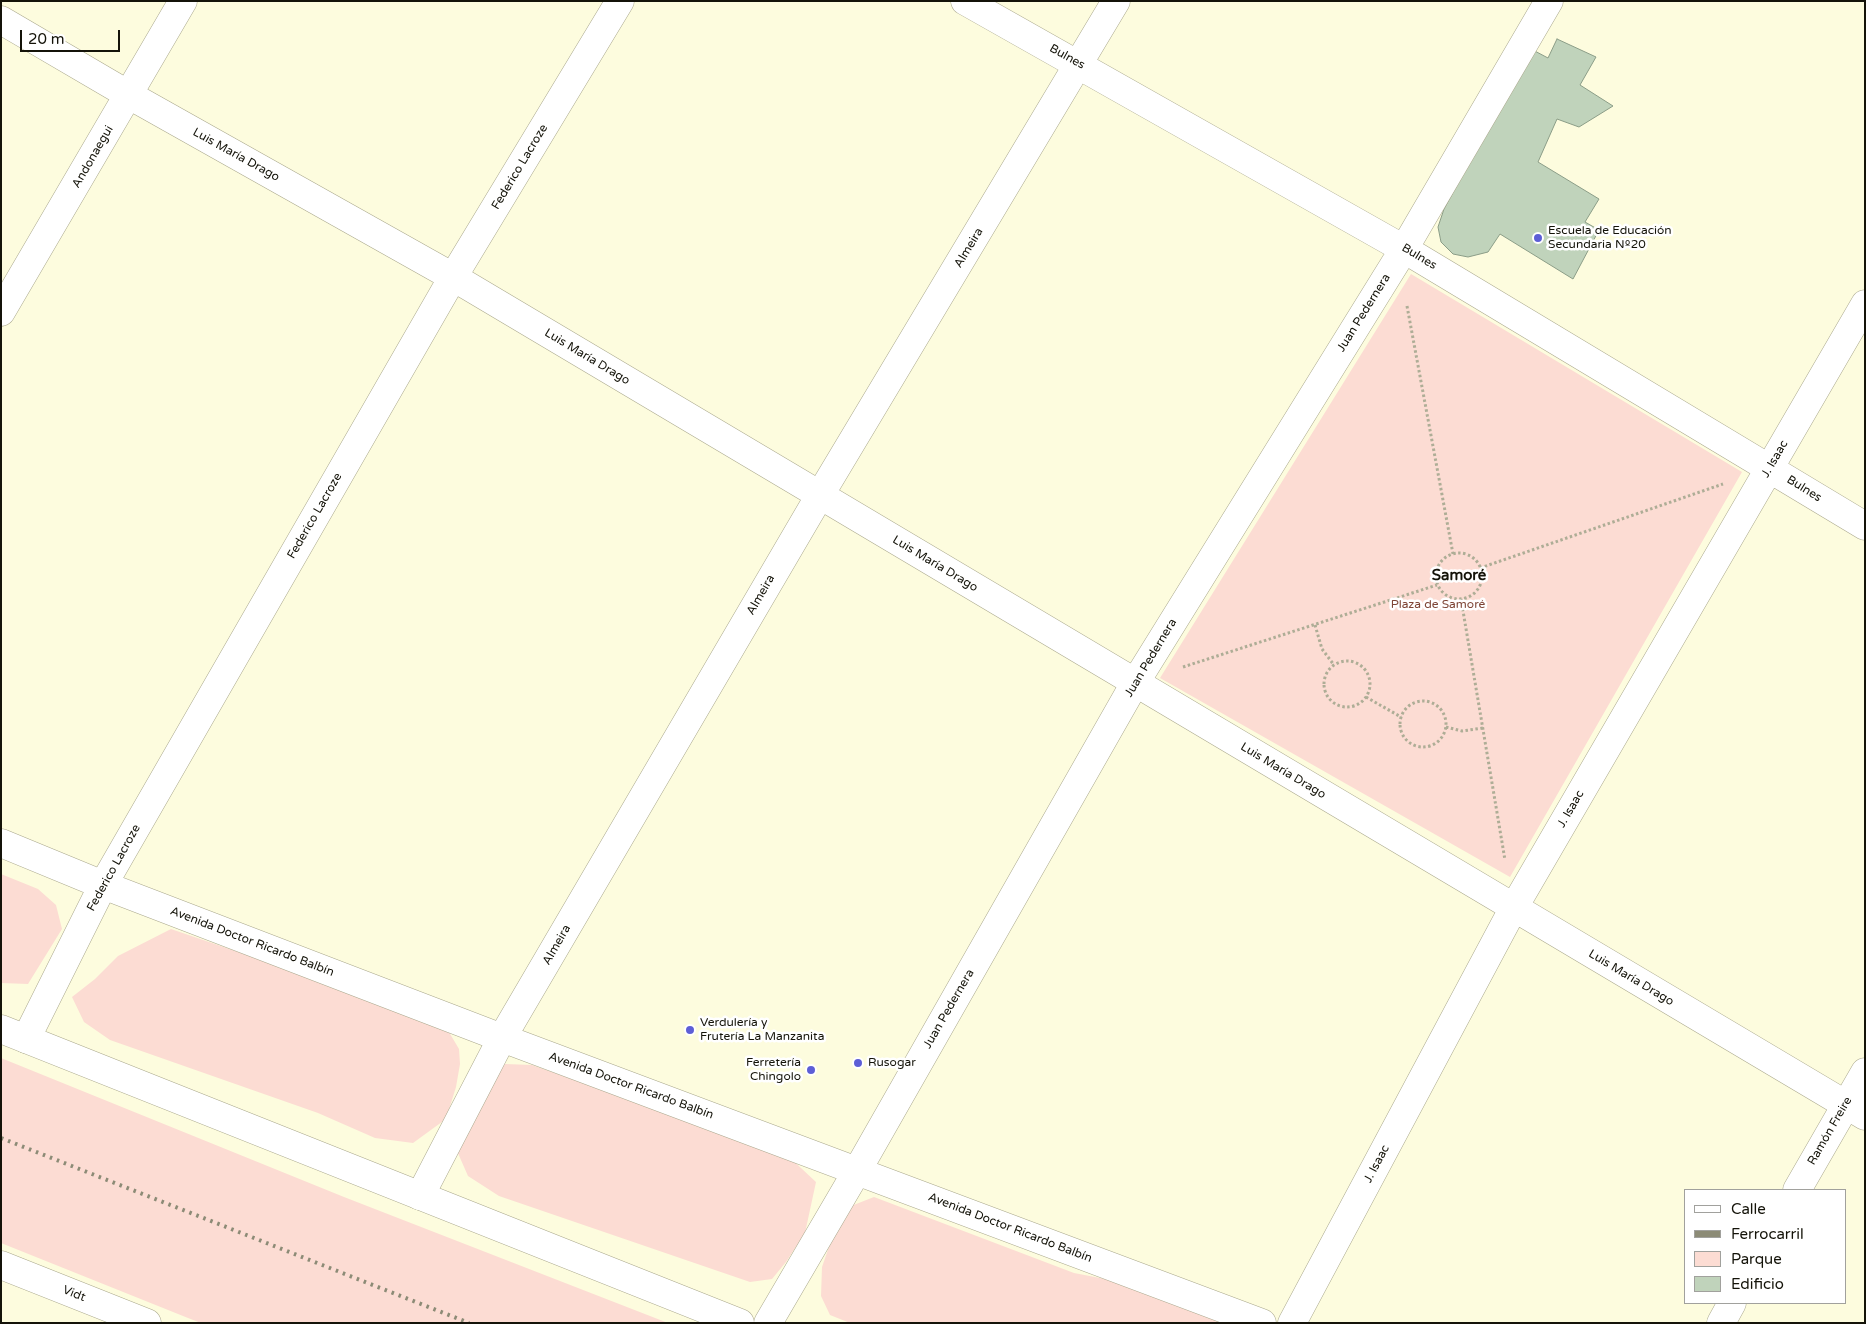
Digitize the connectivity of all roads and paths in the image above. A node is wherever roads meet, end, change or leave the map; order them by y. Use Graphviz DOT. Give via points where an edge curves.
graph roads {
  1 [pos="183,1"];
  2 [pos="620,1"];
  3 [pos="965,1"];
  4 [pos="1116,1"];
  5 [pos="1549,1"];
  6 [pos="1,20"];
  7 [pos="1080,64"];
  8 [pos="129,94"];
  9 [pos="1401,254"];
  10 [pos="453,277"];
  11 [pos="1865,304"];
  12 [pos="1,312"];
  13 [pos="1770,468"];
  14 [pos="820,495"];
  15 [pos="1865,526"];
  16 [pos="1452,554"];
  17 [pos="1480,568"];
  18 [pos="1437,585"];
  19 [pos="1461,599"];
  20 [pos="1315,625"];
  21 [pos="1334,665"];
  22 [pos="1182,667"];
  23 [pos="1134,683"];
  24 [pos="1366,697"];
  25 [pos="1401,717"];
  26 [pos="1446,728"];
  27 [pos="1483,728"];
  28 [pos="1,843"];
  29 [pos="1506,861"];
  30 [pos="103,885"];
  31 [pos="1514,909"];
  32 [pos="13,1034"];
  33 [pos="502,1038"];
  34 [pos="1865,1072"];
  35 [pos="1855,1110"];
  36 [pos="857,1171"];
  37 [pos="1797,1189"];
  38 [pos="420,1196"];
  39 [pos="1,1265"];
  40 [pos="1731,1304"];
  41 [pos="147,1323"];
  42 [pos="740,1323"];
  43 [pos="768,1323"];
  44 [pos="1262,1323"];
  45 [pos="1292,1323"];
  46 [pos="1721,1323"];
  1 -- 8 [label="street, Andonaegui"];
  2 -- 10 [label="street, Federico Lacroze"];
  3 -- 7 [label="street, Bulnes"];
  4 -- 7 [label="street, Almeira"];
  5 -- 9 [label="street, Juan Pedernera"];
  6 -- 8 [label="street, Luis María Drago"];
  7 -- 9 [label="street, Bulnes"];
  7 -- 14 [label="street, Almeira"];
  8 -- 10 [label="street, Luis María Drago"];
  8 -- 12 [label="street, Andonaegui"];
  9 -- 13 [label="street, Bulnes"];
  9 -- 16 [label="path"];
  9 -- 23 [label="street, Juan Pedernera"];
  10 -- 14 [label="street, Luis María Drago"];
  10 -- 30 [label="street, Federico Lacroze"];
  11 -- 13 [label="street, J. Isaac"];
  13 -- 15 [label="street, Bulnes"];
  13 -- 17 [label="path"];
  13 -- 31 [label="street, J. Isaac"];
  14 -- 23 [label="street, Luis María Drago"];
  14 -- 33 [label="street, Almeira"];
  16 -- 17 [label="path" via="1468,555"];
  16 -- 18 [label="path" via="1440,562 1436,570"];
  17 -- 19 [label="path" via="1482,580 1479,587 1475,593"];
  18 -- 19 [label="path" via="1447,596"];
  18 -- 20 [label="path"];
  19 -- 27 [label="path"];
  20 -- 21 [label="path" via="1322,649"];
  20 -- 22 [label="path"];
  21 -- 24 [label="path" via="1349,661 1363,666 1370,680"];
  21 -- 24 [label="path" via="1325,677 1324,685 1330,699 1343,707 1350,707"];
  23 -- 31 [label="street, Luis María Drago"];
  23 -- 36 [label="street, Juan Pedernera"];
  24 -- 25 [label="path"];
  25 -- 26 [label="path" via="1410,705 1425,700 1444,713"];
  25 -- 26 [label="path" via="1400,725 1406,739 1419,746 1426,747 1440,741"];
  26 -- 27 [label="path" via="1462,731"];
  27 -- 29 [label="path"];
  28 -- 30 [label="street, Avenida Doctor Ricardo Balbín"];
  30 -- 32 [label="street, Federico Lacroze"];
  30 -- 33 [label="street, Avenida Doctor Ricardo Balbín"];
  31 -- 35 [label="street, Luis María Drago"];
  31 -- 45 [label="street, J. Isaac"];
  32 -- 38 [label="street"];
  33 -- 36 [label="street, Avenida Doctor Ricardo Balbín"];
  33 -- 38 [label="street, Almeira"];
  34 -- 35 [label="street, Ramón Freire"];
  35 -- 37 [label="street, Ramón Freire"];
  36 -- 43 [label="street, Juan Pedernera"];
  36 -- 44 [label="street, Avenida Doctor Ricardo Balbín"];
  38 -- 42 [label="street"];
  39 -- 41 [label="street, Vidt"];
  40 -- 46 [label="street"];
}
